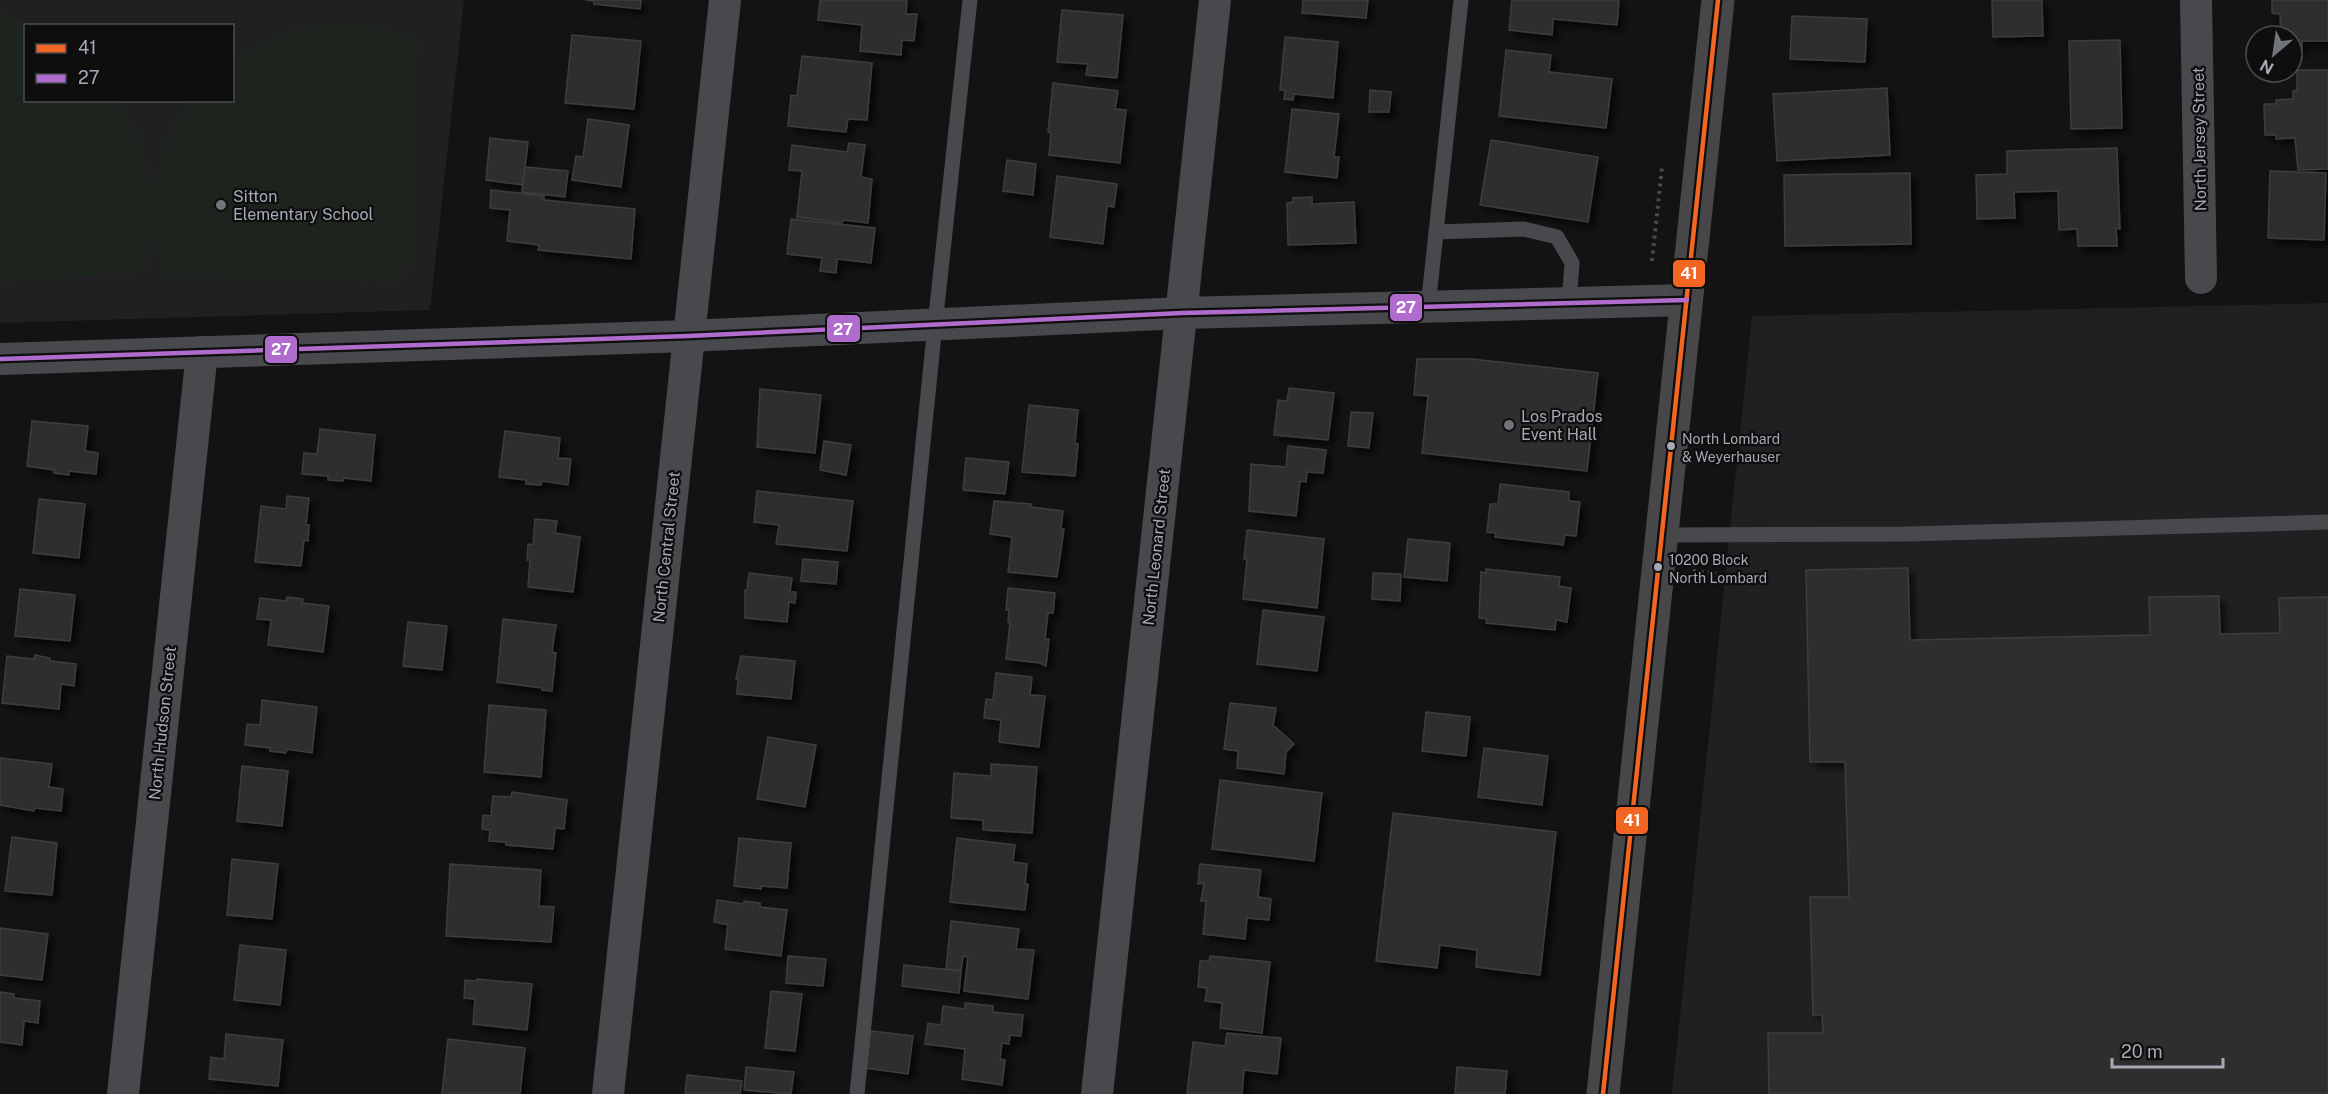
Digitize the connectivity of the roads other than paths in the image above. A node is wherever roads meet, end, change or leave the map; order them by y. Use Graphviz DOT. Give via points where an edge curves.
graph roads {
  1 [pos="725,0"];
  2 [pos="970,0"];
  3 [pos="1215,0"];
  4 [pos="1461,0"];
  5 [pos="1718,0"];
  6 [pos="2196,0"];
  7 [pos="1436,232"];
  8 [pos="2201,278"];
  9 [pos="1687,300"];
  10 [pos="1569,303"];
  11 [pos="1428,307"];
  12 [pos="1182,314"];
  13 [pos="935,325"];
  14 [pos="688,336"];
  15 [pos="202,352"];
  16 [pos="0,359"];
  17 [pos="2328,522"];
  18 [pos="1663,535"];
  19 [pos="123,1094"];
  20 [pos="608,1094"];
  21 [pos="857,1094"];
  22 [pos="1097,1094"];
  23 [pos="1603,1094"];
  1 -- 14 [label="street, North Central Street"];
  2 -- 13 [label="lane"];
  3 -- 12 [label="street, North Leonard Street"];
  4 -- 7 [label="lane"];
  5 -- 9 [label="main road"];
  6 -- 8 [label="street, North Jersey Street"];
  7 -- 10 [label="lane" via="1524,229 1557,237 1572,263"];
  7 -- 11 [label="lane"];
  9 -- 10 [label="street"];
  9 -- 18 [label="main road"];
  10 -- 11 [label="street"];
  11 -- 12 [label="street"];
  12 -- 13 [label="street"];
  12 -- 22 [label="street, North Leonard Street"];
  13 -- 14 [label="street"];
  13 -- 21 [label="lane"];
  14 -- 15 [label="street"];
  14 -- 20 [label="street, North Central Street"];
  15 -- 16 [label="street"];
  15 -- 19 [label="street, North Hudson Street"];
  17 -- 18 [label="lane" via="1907,534"];
  18 -- 23 [label="main road"];
}
